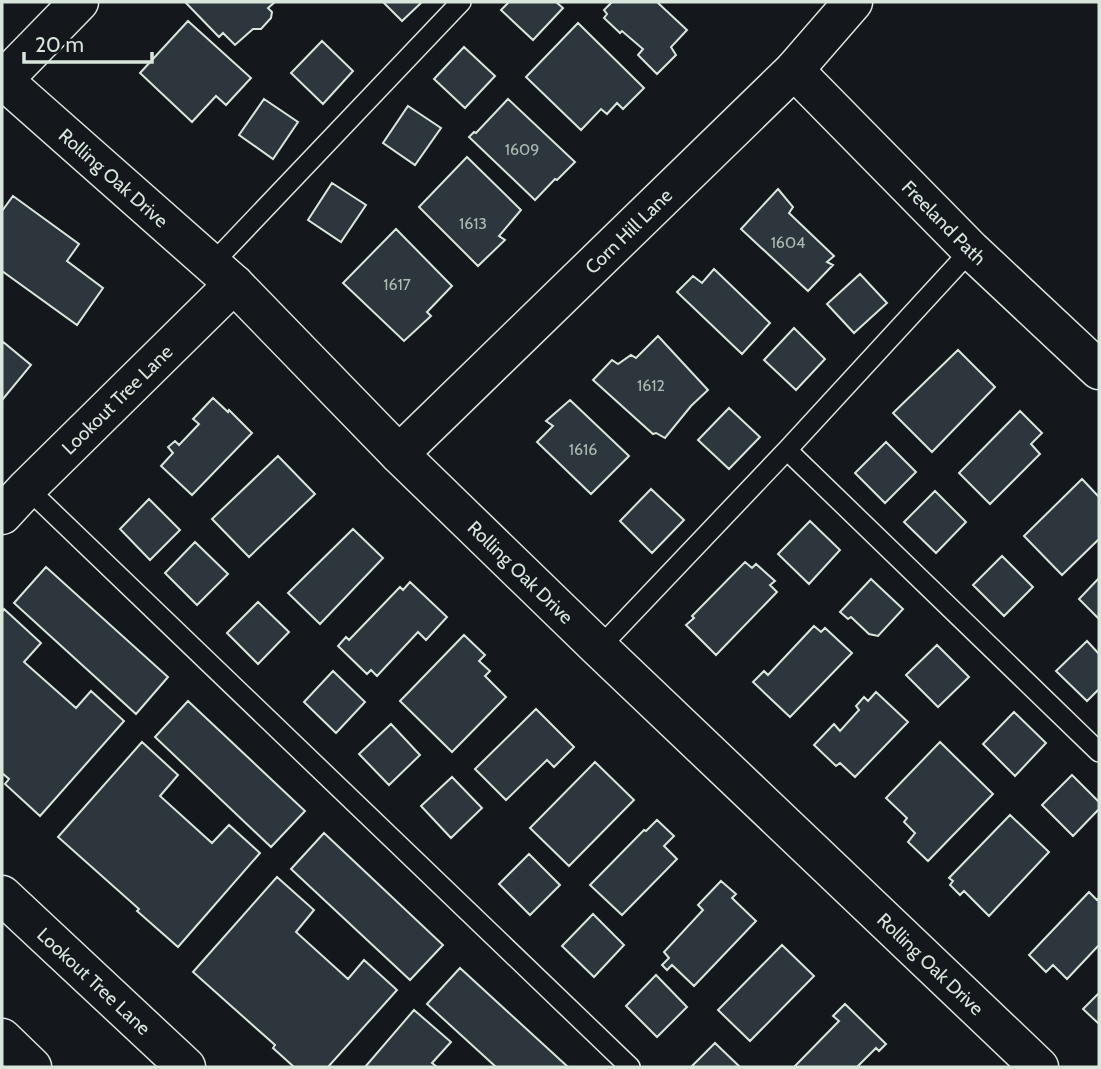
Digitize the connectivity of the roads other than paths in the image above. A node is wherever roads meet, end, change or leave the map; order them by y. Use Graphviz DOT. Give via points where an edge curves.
graph roads {
  1 [pos="79,2"];
  2 [pos="461,2"];
  3 [pos="853,2"];
  4 [pos="793,70"];
  5 [pos="2,80"];
  6 [pos="971,250"];
  7 [pos="222,274"];
  8 [pos="1099,370"];
  9 [pos="787,450"];
  10 [pos="399,454"];
  11 [pos="27,488"];
  12 [pos="2,515"];
  13 [pos="598,648"];
  14 [pos="1099,752"];
  15 [pos="2,895"];
  16 [pos="2,1038"];
  17 [pos="32,1067"];
  18 [pos="186,1067"];
  19 [pos="630,1067"];
  20 [pos="1039,1067"];
  1 -- 5 [label="street"];
  2 -- 7 [label="lane"];
  3 -- 4 [label="street, Corn Hill Lane"];
  4 -- 6 [label="street, Freeland Path"];
  4 -- 10 [label="street, Corn Hill Lane"];
  5 -- 7 [label="street, Rolling Oak Drive"];
  6 -- 8 [label="street, Freeland Path"];
  6 -- 9 [label="lane"];
  7 -- 10 [label="street, Rolling Oak Drive"];
  7 -- 11 [label="street, Lookout Tree Lane"];
  9 -- 13 [label="lane"];
  9 -- 14 [label="lane"];
  10 -- 13 [label="street, Rolling Oak Drive"];
  11 -- 12 [label="street, Lookout Tree Lane"];
  11 -- 19 [label="lane"];
  13 -- 20 [label="street, Rolling Oak Drive"];
  15 -- 18 [label="street, Lookout Tree Lane"];
  16 -- 17 [label="street"];
}
